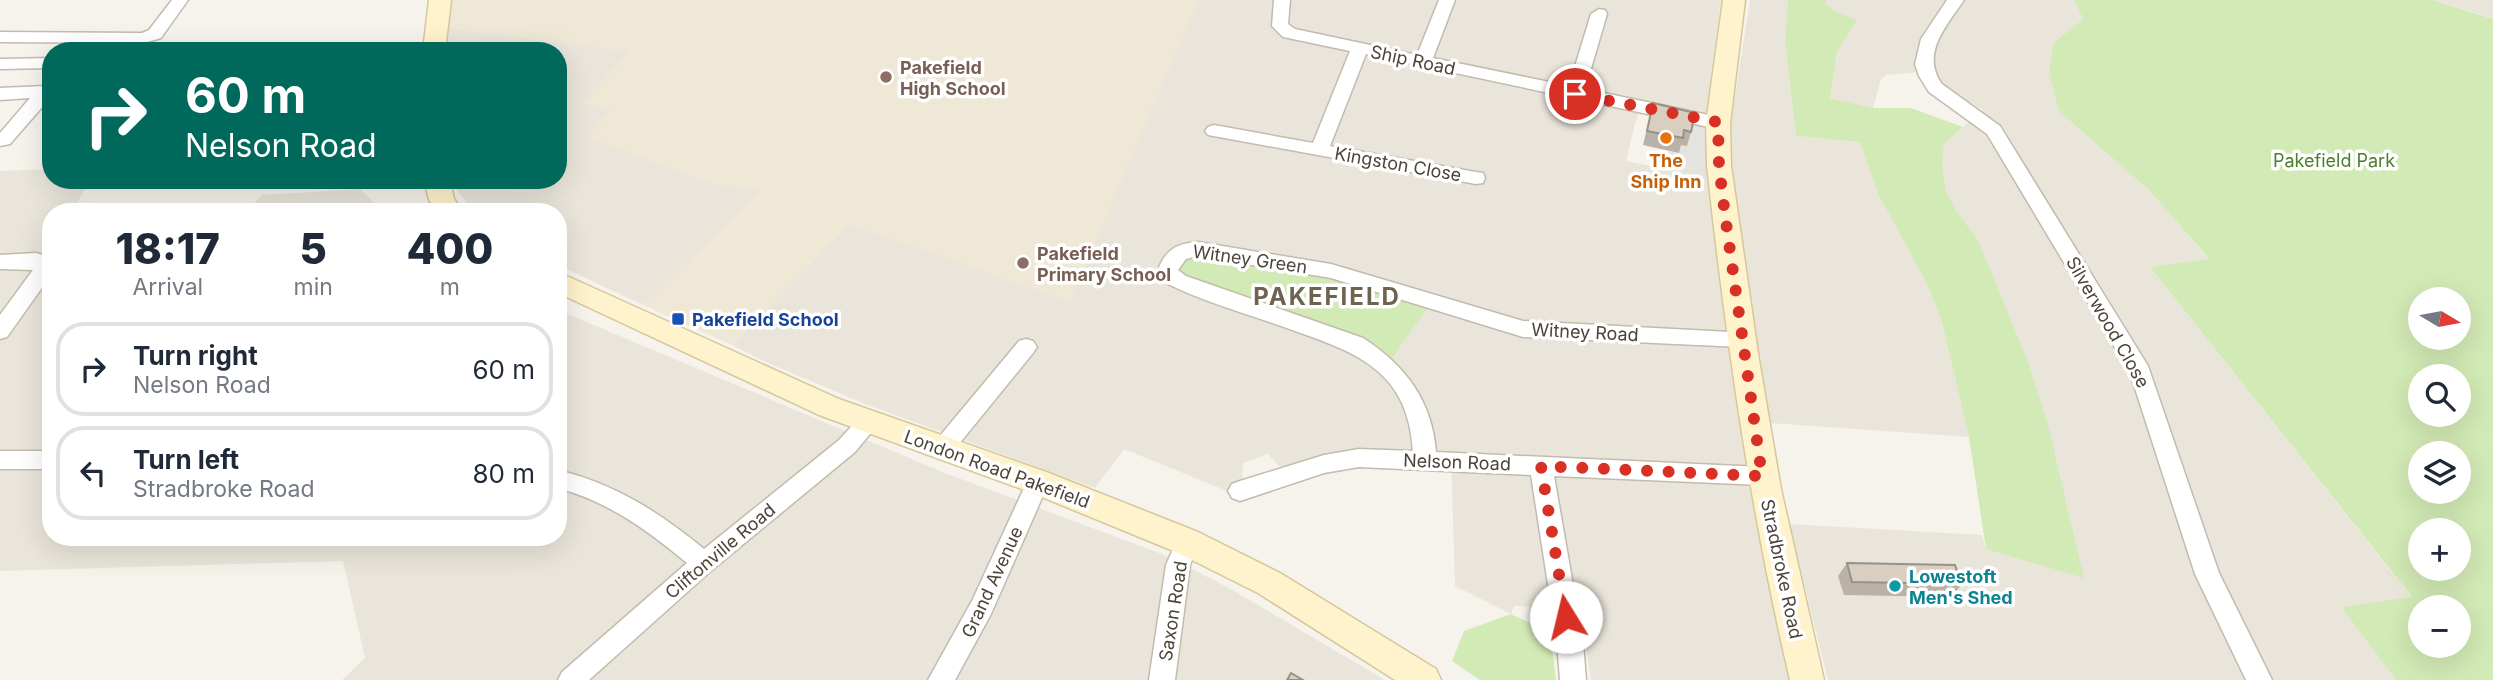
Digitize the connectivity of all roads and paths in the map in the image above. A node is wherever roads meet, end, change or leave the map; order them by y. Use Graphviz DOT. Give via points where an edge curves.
graph roads {
  1 [pos="180,0"];
  2 [pos="440,0"];
  3 [pos="1282,0"];
  4 [pos="1447,0"];
  5 [pos="1734,0"];
  6 [pos="1959,6"];
  7 [pos="1599,14"];
  8 [pos="0,37"];
  9 [pos="61,42"];
  10 [pos="105,42"];
  11 [pos="435,42"];
  12 [pos="1360,48"];
  13 [pos="1423,62"];
  14 [pos="42,63"];
  15 [pos="0,64"];
  16 [pos="42,90"];
  17 [pos="0,94"];
  18 [pos="1575,94"];
  19 [pos="42,97"];
  20 [pos="1718,122"];
  21 [pos="1214,131"];
  22 [pos="0,141"];
  23 [pos="1320,150"];
  24 [pos="1476,178"];
  25 [pos="0,262"];
  26 [pos="42,268"];
  27 [pos="42,273"];
  28 [pos="567,286"];
  29 [pos="1433,303"];
  30 [pos="0,331"];
  31 [pos="1741,339"];
  32 [pos="1026,347"];
  33 [pos="869,422"];
  34 [pos="942,449"];
  35 [pos="0,460"];
  36 [pos="42,460"];
  37 [pos="1425,460"];
  38 [pos="1541,466"];
  39 [pos="1762,476"];
  40 [pos="567,482"];
  41 [pos="1038,482"];
  42 [pos="1240,491"];
  43 [pos="1187,542"];
  44 [pos="704,563"];
  45 [pos="571,680"];
  46 [pos="941,680"];
  47 [pos="1162,680"];
  48 [pos="1424,680"];
  49 [pos="1573,680"];
  50 [pos="1807,680"];
  51 [pos="2259,680"];
  1 -- 10 [label="street" via="155,34"];
  2 -- 11 [label="main road"];
  3 -- 12 [label="street, Ship Road" via="1280,26 1289,33"];
  4 -- 13 [label="street"];
  5 -- 20 [label="main road, Stradbroke Road"];
  6 -- 51 [label="street, Silverwood Close" via="1923,52 1928,80 1994,130 2140,372 2207,574"];
  7 -- 18 [label="street"];
  8 -- 9 [label="street"];
  12 -- 13 [label="street, Ship Road"];
  12 -- 23 [label="street, Kingston Close"];
  13 -- 18 [label="street, Ship Road"];
  14 -- 15 [label="street"];
  16 -- 17 [label="street"];
  18 -- 20 [label="street, Ship Road"];
  19 -- 22 [label="street"];
  20 -- 31 [label="main road, Stradbroke Road" via="1719,166"];
  21 -- 23 [label="street, Kingston Close"];
  23 -- 24 [label="street, Kingston Close"];
  25 -- 26 [label="street" via="36,260"];
  27 -- 30 [label="street"];
  28 -- 33 [label="main road, London Road Pakefield"];
  29 -- 31 [label="street, Witney Road" via="1523,329"];
  29 -- 37 [label="street, Witney Green" via="1331,271 1198,249 1179,252 1168,270 1179,281 1356,344 1374,355 1416,404"];
  31 -- 39 [label="main road, Stradbroke Road"];
  32 -- 34 [label="street"];
  33 -- 34 [label="main road, London Road Pakefield"];
  33 -- 44 [label="street, Cliftonville Road" via="847,446"];
  34 -- 41 [label="main road, London Road Pakefield"];
  35 -- 36 [label="street"];
  37 -- 38 [label="street, Nelson Road"];
  37 -- 42 [label="street, Nelson Road" via="1359,458 1324,464"];
  38 -- 39 [label="street, Nelson Road"];
  38 -- 49 [label="street"];
  39 -- 50 [label="main road, Stradbroke Road"];
  40 -- 44 [label="street" via="612,495 646,515"];
  41 -- 43 [label="main road, London Road Pakefield"];
  41 -- 46 [label="street, Grand Avenue" via="982,606"];
  43 -- 47 [label="street, Saxon Road" via="1178,565"];
  43 -- 48 [label="main road, London Road Pakefield" via="1269,583"];
  44 -- 45 [label="street, Cliftonville Road"];
}
